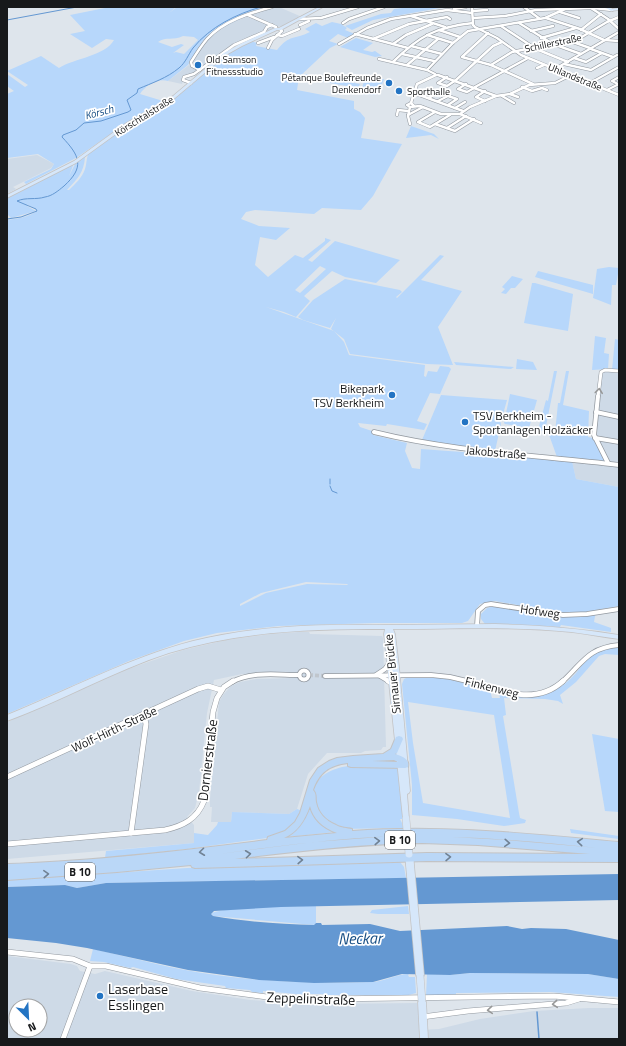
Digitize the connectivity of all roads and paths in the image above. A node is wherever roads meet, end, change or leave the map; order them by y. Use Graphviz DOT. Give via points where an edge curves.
graph roads {
  1 [pos="272,7"];
  2 [pos="321,7"];
  3 [pos="358,7"];
  4 [pos="384,7"];
  5 [pos="466,7"];
  6 [pos="472,7"];
  7 [pos="524,7"];
  8 [pos="607,7"];
  9 [pos="590,8"];
  10 [pos="565,9"];
  11 [pos="617,9"];
  12 [pos="447,10"];
  13 [pos="487,10"];
  14 [pos="529,11"];
  15 [pos="472,12"];
  16 [pos="560,12"];
  17 [pos="601,14"];
  18 [pos="248,15"];
  19 [pos="409,16"];
  20 [pos="619,17"];
  21 [pos="473,18"];
  22 [pos="545,18"];
  23 [pos="579,18"];
  24 [pos="300,19"];
  25 [pos="310,19"];
  26 [pos="450,19"];
  27 [pos="540,19"];
  28 [pos="421,20"];
  29 [pos="610,21"];
  30 [pos="343,23"];
  31 [pos="473,23"];
  32 [pos="518,23"];
  33 [pos="432,24"];
  34 [pos="300,25"];
  35 [pos="500,26"];
  36 [pos="554,26"];
  37 [pos="277,27"];
  38 [pos="445,27"];
  39 [pos="576,28"];
  40 [pos="299,29"];
  41 [pos="479,29"];
  42 [pos="619,29"];
  43 [pos="439,30"];
  44 [pos="581,30"];
  45 [pos="531,31"];
  46 [pos="619,32"];
  47 [pos="488,33"];
  48 [pos="355,34"];
  49 [pos="590,34"];
  50 [pos="427,35"];
  51 [pos="276,36"];
  52 [pos="460,37"];
  53 [pos="541,38"];
  54 [pos="373,39"];
  55 [pos="438,39"];
  56 [pos="569,41"];
  57 [pos="605,41"];
  58 [pos="619,41"];
  59 [pos="502,42"];
  60 [pos="258,43"];
  61 [pos="453,43"];
  62 [pos="339,44"];
  63 [pos="393,44"];
  64 [pos="553,44"];
  65 [pos="410,47"];
  66 [pos="534,47"];
  67 [pos="268,48"];
  68 [pos="424,49"];
  69 [pos="590,49"];
  70 [pos="515,51"];
  71 [pos="602,53"];
  72 [pos="402,54"];
  73 [pos="442,54"];
  74 [pos="581,54"];
  75 [pos="617,55"];
  76 [pos="416,57"];
  77 [pos="613,57"];
  78 [pos="528,58"];
  79 [pos="574,58"];
  80 [pos="379,59"];
  81 [pos="477,60"];
  82 [pos="393,62"];
  83 [pos="434,62"];
  84 [pos="568,62"];
  85 [pos="564,64"];
  86 [pos="407,65"];
  87 [pos="491,65"];
  88 [pos="544,65"];
  89 [pos="537,68"];
  90 [pos="618,68"];
  91 [pos="555,69"];
  92 [pos="200,70"];
  93 [pos="427,70"];
  94 [pos="505,70"];
  95 [pos="436,74"];
  96 [pos="571,75"];
  97 [pos="447,77"];
  98 [pos="619,77"];
  99 [pos="456,80"];
  100 [pos="191,83"];
  101 [pos="590,83"];
  102 [pos="466,84"];
  103 [pos="533,84"];
  104 [pos="618,84"];
  105 [pos="475,87"];
  106 [pos="522,87"];
  107 [pos="548,90"];
  108 [pos="607,90"];
  109 [pos="485,91"];
  110 [pos="414,93"];
  111 [pos="510,94"];
  112 [pos="420,95"];
  113 [pos="619,95"];
  114 [pos="496,96"];
  115 [pos="502,96"];
  116 [pos="518,97"];
  117 [pos="429,98"];
  118 [pos="438,101"];
  119 [pos="485,101"];
  120 [pos="465,102"];
  121 [pos="514,103"];
  122 [pos="410,105"];
  123 [pos="448,105"];
  124 [pos="423,107"];
  125 [pos="455,108"];
  126 [pos="408,111"];
  127 [pos="464,111"];
  128 [pos="435,112"];
  129 [pos="460,114"];
  130 [pos="397,115"];
  131 [pos="408,115"];
  132 [pos="450,115"];
  133 [pos="466,116"];
  134 [pos="474,120"];
  135 [pos="481,123"];
  136 [pos="410,124"];
  137 [pos="435,124"];
  138 [pos="447,128"];
  139 [pos="7,197"];
  140 [pos="619,371"];
  141 [pos="596,412"];
  142 [pos="619,417"];
  143 [pos="374,432"];
  144 [pos="595,438"];
  145 [pos="619,442"];
  146 [pos="608,463"];
  147 [pos="619,465"];
  148 [pos="619,609"];
  149 [pos="477,626"];
  150 [pos="370,627"];
  151 [pos="389,627"];
  152 [pos="403,627"];
  153 [pos="390,637"];
  154 [pos="619,637"];
  155 [pos="619,645"];
  156 [pos="391,660"];
  157 [pos="299,675"];
  158 [pos="376,675"];
  159 [pos="395,675"];
  160 [pos="325,676"];
  161 [pos="393,684"];
  162 [pos="221,690"];
  163 [pos="144,715"];
  164 [pos="7,718"];
  165 [pos="398,739"];
  166 [pos="382,758"];
  167 [pos="403,763"];
  168 [pos="7,777"];
  169 [pos="130,834"];
  170 [pos="364,834"];
  171 [pos="7,844"];
  172 [pos="254,846"];
  173 [pos="619,846"];
  174 [pos="619,853"];
  175 [pos="409,856"];
  176 [pos="619,858"];
  177 [pos="182,862"];
  178 [pos="7,868"];
  179 [pos="7,876"];
  180 [pos="7,952"];
  181 [pos="90,966"];
  182 [pos="579,999"];
  183 [pos="619,1002"];
  184 [pos="422,1017"];
  185 [pos="63,1039"];
  186 [pos="424,1039"];
  1 -- 18 [label="street"];
  2 -- 24 [label="main road, Körschtalstraße"];
  3 -- 25 [label="street"];
  4 -- 30 [label="street"];
  5 -- 12 [label="street"];
  6 -- 15 [label="street"];
  7 -- 14 [label="street"];
  8 -- 11 [label="main road"];
  9 -- 10 [label="street"];
  9 -- 11 [label="street"];
  9 -- 17 [label="street"];
  10 -- 14 [label="street"];
  10 -- 16 [label="street"];
  12 -- 15 [label="street"];
  12 -- 19 [label="street"];
  13 -- 15 [label="street"];
  14 -- 21 [label="street"];
  14 -- 27 [label="street"];
  15 -- 21 [label="street"];
  16 -- 22 [label="street"];
  16 -- 23 [label="street"];
  17 -- 29 [label="street"];
  17 -- 44 [label="street"];
  18 -- 37 [label="street"];
  18 -- 92 [label="street" via="228,24 206,40 191,62 192,66"];
  19 -- 28 [label="street"];
  19 -- 48 [label="street" via="384,21"];
  20 -- 29 [label="street, Schillerstraße"];
  21 -- 31 [label="street"];
  22 -- 27 [label="street"];
  22 -- 39 [label="street"];
  24 -- 25 [label="street"];
  24 -- 37 [label="main road, Körschtalstraße"];
  25 -- 34 [label="street"];
  26 -- 28 [label="street" via="447,17"];
  27 -- 32 [label="street"];
  28 -- 33 [label="street"];
  28 -- 54 [label="street"];
  29 -- 42 [label="street"];
  29 -- 49 [label="street, Schillerstraße"];
  31 -- 38 [label="street"];
  31 -- 41 [label="street"];
  32 -- 35 [label="street"];
  32 -- 45 [label="street"];
  33 -- 38 [label="street"];
  33 -- 63 [label="street" via="406,34"];
  35 -- 41 [label="street"];
  35 -- 66 [label="street"];
  36 -- 45 [label="street"];
  37 -- 51 [label="street" via="282,31"];
  37 -- 92 [label="street" via="267,27 264,32 234,45"];
  37 -- 100 [label="main road, Körschtalstraße" via="225,54"];
  38 -- 43 [label="street"];
  39 -- 44 [label="street"];
  39 -- 53 [label="street"];
  40 -- 51 [label="street"];
  41 -- 47 [label="street, Uhlandstraße"];
  41 -- 52 [label="street" via="468,31"];
  43 -- 50 [label="street"];
  43 -- 52 [label="street"];
  44 -- 49 [label="street"];
  45 -- 53 [label="street"];
  46 -- 57 [label="street"];
  47 -- 59 [label="street, Uhlandstraße"];
  47 -- 81 [label="street" via="462,57"];
  48 -- 54 [label="street"];
  48 -- 62 [label="street"];
  49 -- 56 [label="street, Schillerstraße"];
  49 -- 57 [label="street"];
  50 -- 55 [label="street"];
  50 -- 65 [label="street"];
  51 -- 60 [label="street"];
  51 -- 67 [label="street"];
  52 -- 61 [label="street"];
  53 -- 64 [label="street"];
  54 -- 63 [label="street"];
  55 -- 61 [label="street"];
  55 -- 68 [label="street"];
  56 -- 64 [label="street, Schillerstraße"];
  56 -- 69 [label="street"];
  57 -- 58 [label="street"];
  57 -- 69 [label="street"];
  59 -- 70 [label="street, Uhlandstraße"];
  59 -- 81 [label="street" via="493,46"];
  61 -- 73 [label="street"];
  63 -- 65 [label="street"];
  64 -- 66 [label="street, Schillerstraße"];
  64 -- 74 [label="street"];
  65 -- 68 [label="street"];
  65 -- 72 [label="street"];
  66 -- 70 [label="street, Schillerstraße"];
  66 -- 84 [label="street"];
  68 -- 73 [label="street"];
  68 -- 76 [label="street"];
  69 -- 71 [label="street"];
  69 -- 74 [label="street"];
  70 -- 78 [label="street, Uhlandstraße"];
  70 -- 87 [label="street, Schillerstraße"];
  71 -- 77 [label="street"];
  71 -- 79 [label="street" via="586,62"];
  72 -- 76 [label="street"];
  72 -- 82 [label="street"];
  73 -- 83 [label="street"];
  74 -- 79 [label="street"];
  75 -- 77 [label="street"];
  76 -- 83 [label="street"];
  76 -- 86 [label="street"];
  77 -- 85 [label="street" via="591,70"];
  78 -- 88 [label="street, Uhlandstraße"];
  78 -- 94 [label="street"];
  79 -- 84 [label="street"];
  80 -- 82 [label="street"];
  81 -- 87 [label="street"];
  81 -- 99 [label="street"];
  82 -- 86 [label="street"];
  83 -- 93 [label="street"];
  84 -- 85 [label="street"];
  85 -- 91 [label="street"];
  86 -- 93 [label="street"];
  87 -- 94 [label="street"];
  88 -- 89 [label="street, Uhlandstraße"];
  88 -- 91 [label="street, Uhlandstraße"];
  90 -- 101 [label="street"];
  91 -- 96 [label="street, Uhlandstraße"];
  92 -- 100 [label="street" via="184,77 183,80"];
  93 -- 95 [label="street"];
  94 -- 103 [label="street"];
  94 -- 105 [label="street"];
  95 -- 97 [label="street"];
  95 -- 110 [label="street" via="419,83"];
  96 -- 101 [label="street, Uhlandstraße"];
  96 -- 103 [label="street" via="556,83"];
  97 -- 99 [label="street"];
  97 -- 99 [label="street" via="438,83 447,86"];
  98 -- 104 [label="street" via="612,81"];
  99 -- 102 [label="street"];
  100 -- 139 [label="main road, Körschtalstraße" via="174,97 126,125 75,162"];
  101 -- 108 [label="street, Uhlandstraße"];
  102 -- 105 [label="street"];
  102 -- 105 [label="street" via="458,89 467,92"];
  103 -- 106 [label="street"];
  104 -- 108 [label="street"];
  105 -- 109 [label="street"];
  106 -- 107 [label="street" via="532,91 542,88"];
  106 -- 111 [label="street"];
  108 -- 113 [label="street, Uhlandstraße"];
  109 -- 114 [label="street"];
  109 -- 119 [label="street" via="476,97"];
  110 -- 112 [label="street"];
  110 -- 122 [label="street"];
  111 -- 115 [label="street"];
  111 -- 116 [label="street"];
  112 -- 117 [label="street"];
  112 -- 117 [label="street" via="429,89 438,92"];
  114 -- 115 [label="street"];
  114 -- 119 [label="street"];
  115 -- 121 [label="street"];
  117 -- 118 [label="street"];
  118 -- 123 [label="street"];
  118 -- 123 [label="street" via="448,96 457,99"];
  119 -- 127 [label="street"];
  120 -- 125 [label="street"];
  122 -- 124 [label="street"];
  122 -- 126 [label="street"];
  123 -- 125 [label="street"];
  124 -- 128 [label="street"];
  124 -- 131 [label="street"];
  125 -- 127 [label="street"];
  126 -- 130 [label="street" via="399,108"];
  126 -- 131 [label="street"];
  127 -- 129 [label="street"];
  128 -- 132 [label="street"];
  128 -- 137 [label="street" via="418,122 430,127"];
  129 -- 132 [label="street"];
  129 -- 133 [label="street"];
  131 -- 136 [label="street"];
  132 -- 137 [label="street"];
  133 -- 134 [label="street"];
  133 -- 138 [label="street"];
  134 -- 135 [label="street"];
  134 -- 138 [label="street" via="455,131"];
  137 -- 138 [label="street"];
  141 -- 140 [label="street, one-way" via="601,373 603,370"];
  141 -- 142 [label="street"];
  141 -- 144 [label="street"];
  143 -- 146 [label="street, Jakobstraße" via="418,443 468,450"];
  144 -- 145 [label="street"];
  144 -- 146 [label="street"];
  146 -- 147 [label="street, Jakobstraße"];
  148 -- 149 [label="street, Hofweg" via="594,614 561,615 490,604 477,612"];
  149 -- 152 [label="main road"];
  149 -- 154 [label="main road" via="558,629"];
  150 -- 151 [label="main road"];
  150 -- 153 [label="main road"];
  150 -- 164 [label="main road" via="267,631 193,643 129,665"];
  151 -- 152 [label="main road"];
  151 -- 153 [label="main road, Sirnauer Brücke" via="387,629"];
  152 -- 153 [label="main road"];
  153 -- 156 [label="main road, Sirnauer Brücke"];
  153 -- 159 [label="main road, Sirnauer Brücke"];
  155 -- 159 [label="street, Finkenweg" via="594,651 560,685 535,694 508,693 450,677"];
  156 -- 158 [label="street" via="385,670"];
  156 -- 159 [label="main road, Sirnauer Brücke"];
  157 -- 162 [label="street" via="244,677 229,683"];
  158 -- 159 [label="street"];
  158 -- 160 [label="street"];
  158 -- 161 [label="street" via="386,678"];
  159 -- 161 [label="main road, Sirnauer Brücke"];
  159 -- 167 [label="main road, Sirnauer Brücke"];
  161 -- 165 [label="main road, Sirnauer Brücke"];
  162 -- 163 [label="street, Wolf-Hirth-Straße" via="210,686 200,688"];
  162 -- 169 [label="street, Dornierstraße" via="214,704 205,792 200,810 191,820 174,828"];
  163 -- 168 [label="street, Wolf-Hirth-Straße"];
  163 -- 169 [label="street" via="146,724"];
  165 -- 166 [label="highway" via="394,751"];
  165 -- 167 [label="main road, Sirnauer Brücke"];
  166 -- 167 [label="highway" via="394,757"];
  166 -- 172 [label="highway" via="342,760 324,768 312,784 304,814 297,827 283,837"];
  167 -- 170 [label="highway" via="342,764 326,771 315,784 312,806 321,821 340,831"];
  167 -- 175 [label="main road, Sirnauer Brücke, bridge" via="407,793"];
  169 -- 171 [label="street, Dornierstraße"];
  170 -- 172 [label="highway, B 10"];
  173 -- 170 [label="highway, B 10, one-way" via="466,833"];
  172 -- 178 [label="highway, B 10, one-way" via="110,862"];
  177 -- 174 [label="highway, B 10, one-way" via="319,845 394,840 500,842"];
  175 -- 176 [label="highway, one-way"];
  177 -- 175 [label="highway, one-way" via="210,864"];
  175 -- 184 [label="main road, Sirnauer Brücke, bridge"];
  179 -- 177 [label="highway, B 10, one-way"];
  180 -- 181 [label="street, Zeppelinstraße" via="73,959"];
  181 -- 182 [label="street, Zeppelinstraße" via="106,966 214,990 275,997 335,999 554,996"];
  181 -- 185 [label="street"];
  182 -- 183 [label="street, Zeppelinstraße"];
  182 -- 184 [label="street, one-way" via="566,1003"];
  184 -- 186 [label="main road"];
}
